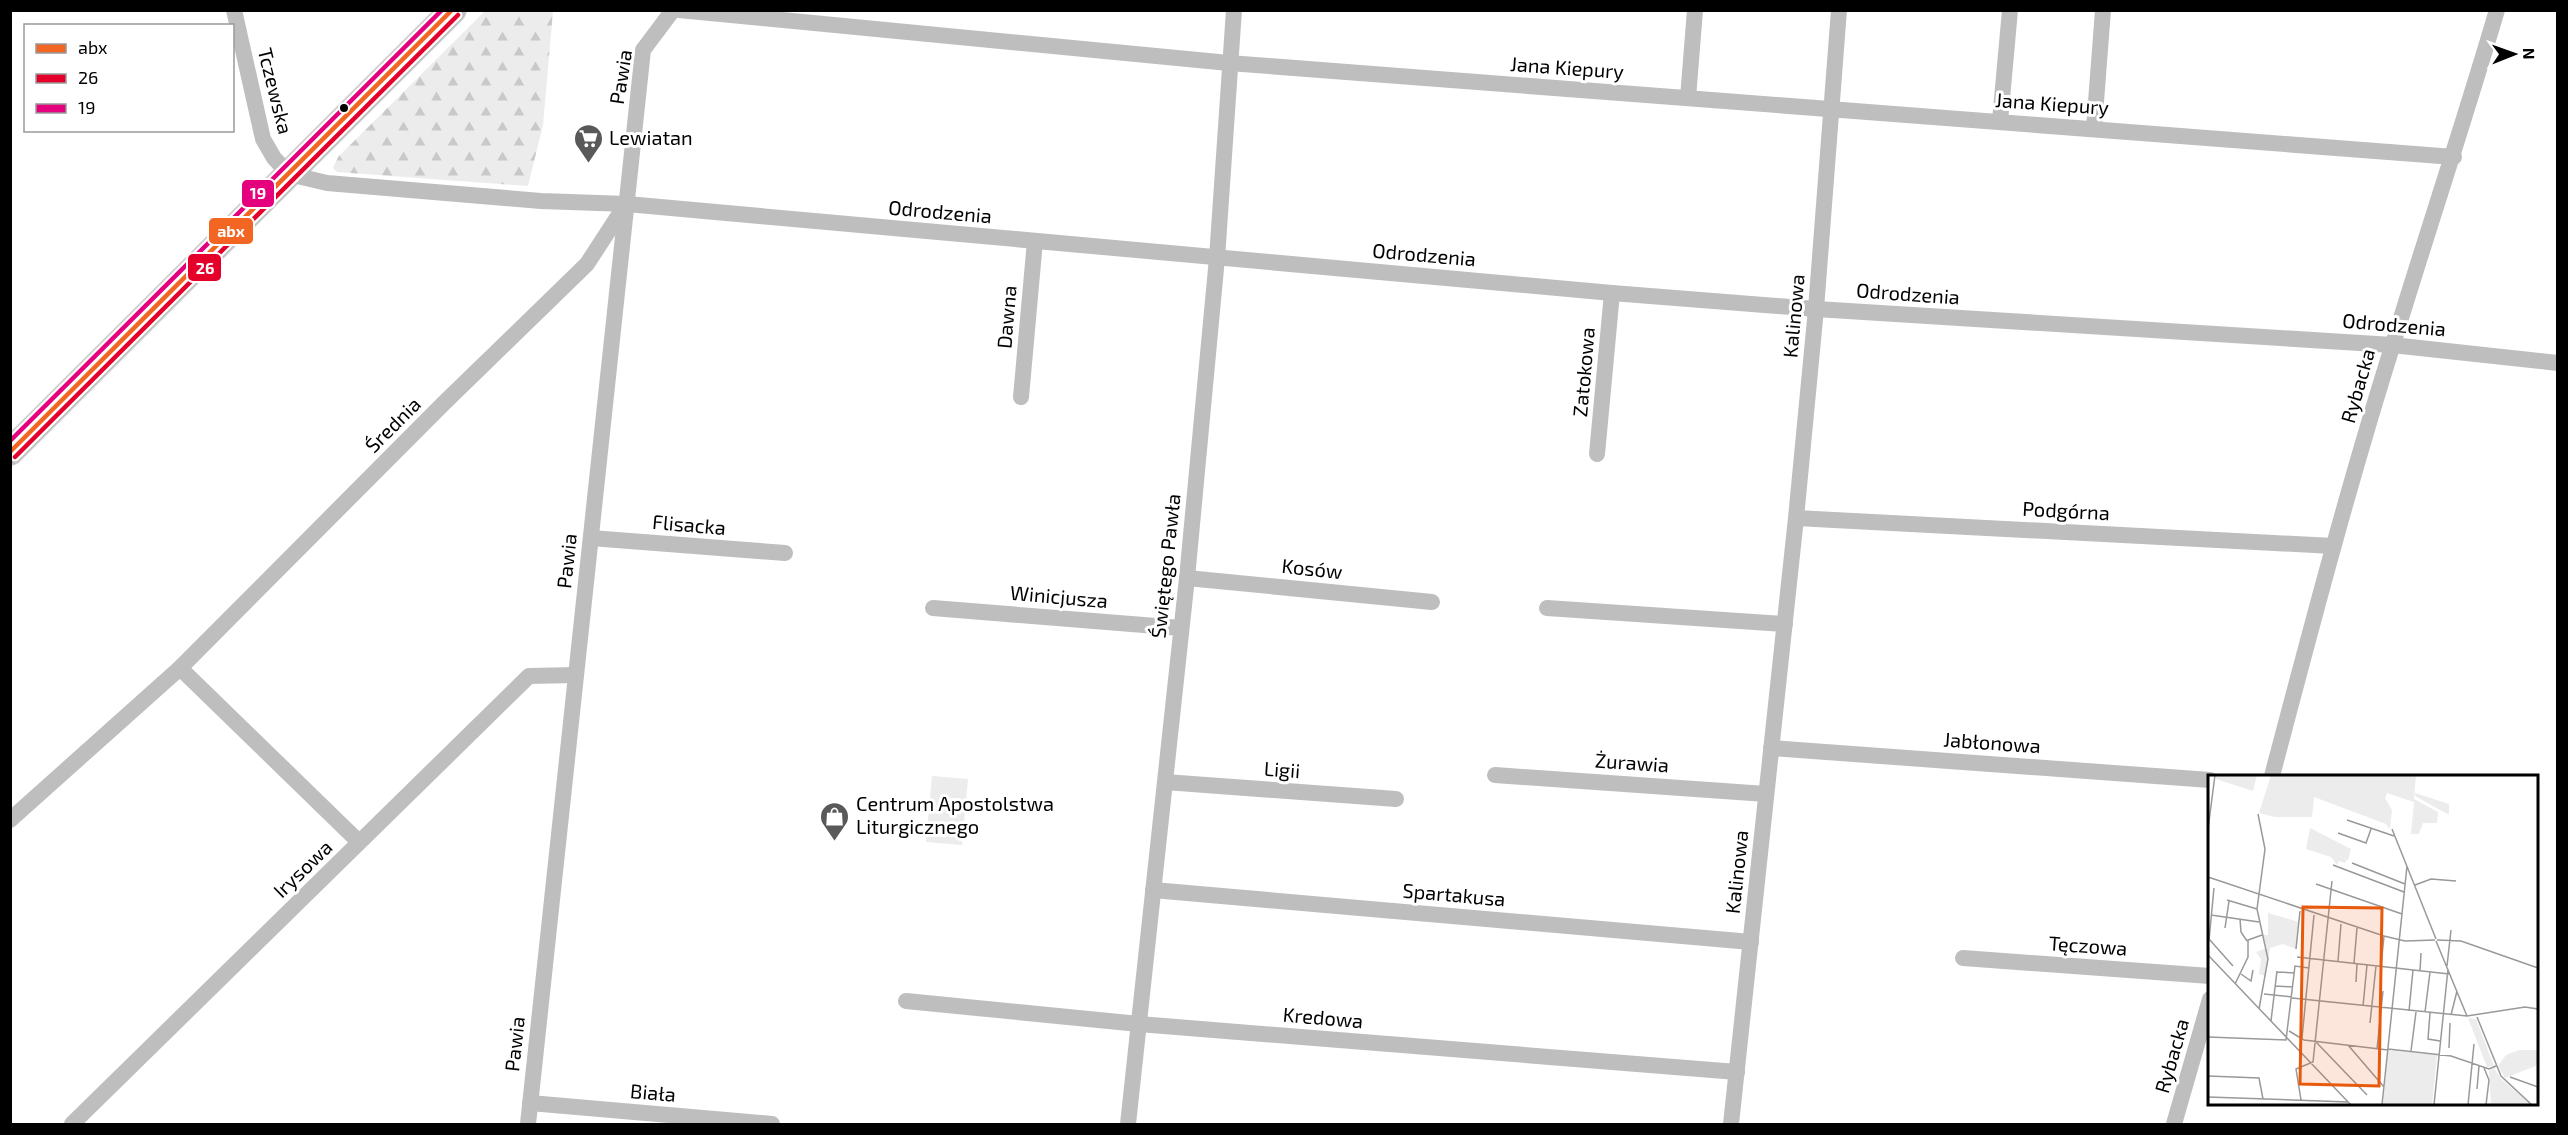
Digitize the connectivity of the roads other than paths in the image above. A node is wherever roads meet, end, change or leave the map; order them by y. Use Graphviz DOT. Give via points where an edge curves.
graph roads {
  1 [pos="234,10"];
  2 [pos="453,10"];
  3 [pos="673,10"];
  4 [pos="679,10"];
  5 [pos="1234,10"];
  6 [pos="1695,10"];
  7 [pos="1839,10"];
  8 [pos="2010,10"];
  9 [pos="2103,10"];
  10 [pos="2497,10"];
  11 [pos="1229,63"];
  12 [pos="1688,98"];
  13 [pos="1831,110"];
  14 [pos="2000,121"];
  15 [pos="2094,129"];
  16 [pos="2454,157"];
  17 [pos="289,174"];
  18 [pos="627,204"];
  19 [pos="1035,241"];
  20 [pos="1217,258"];
  21 [pos="1612,293"];
  22 [pos="1816,309"];
  23 [pos="2392,345"];
  24 [pos="2558,363"];
  25 [pos="1022,397"];
  26 [pos="10,452"];
  27 [pos="1597,454"];
  28 [pos="1796,518"];
  29 [pos="591,538"];
  30 [pos="2333,546"];
  31 [pos="784,553"];
  32 [pos="1187,578"];
  33 [pos="1432,602"];
  34 [pos="933,608"];
  35 [pos="1547,608"];
  36 [pos="1785,624"];
  37 [pos="1181,628"];
  38 [pos="180,668"];
  39 [pos="576,675"];
  40 [pos="1771,748"];
  41 [pos="1495,775"];
  42 [pos="2273,775"];
  43 [pos="2208,780"];
  44 [pos="1165,782"];
  45 [pos="1766,794"];
  46 [pos="1396,799"];
  47 [pos="10,820"];
  48 [pos="359,842"];
  49 [pos="1153,890"];
  50 [pos="1750,942"];
  51 [pos="1963,958"];
  52 [pos="2208,976"];
  53 [pos="906,1001"];
  54 [pos="2208,1006"];
  55 [pos="1139,1024"];
  56 [pos="1737,1072"];
  57 [pos="530,1103"];
  58 [pos="72,1125"];
  59 [pos="528,1125"];
  60 [pos="772,1125"];
  61 [pos="1128,1125"];
  62 [pos="1731,1125"];
  63 [pos="2174,1125"];
  1 -- 17 [label="street, Tczewska" via="263,139"];
  2 -- 17 [label="main road"];
  3 -- 18 [label="street, Pawia" via="643,50"];
  4 -- 11 [label="street, Jana Kiepury"];
  5 -- 11 [label="street, Świętego Pawła"];
  6 -- 12 [label="street"];
  7 -- 13 [label="street, Kalinowa"];
  8 -- 14 [label="street"];
  9 -- 15 [label="street"];
  10 -- 16 [label="street, Rybacka"];
  11 -- 12 [label="street, Jana Kiepury"];
  11 -- 20 [label="street, Świętego Pawła"];
  12 -- 13 [label="street, Jana Kiepury"];
  13 -- 14 [label="street, Jana Kiepury"];
  13 -- 22 [label="street, Kalinowa"];
  14 -- 15 [label="street, Jana Kiepury"];
  15 -- 16 [label="street, Jana Kiepury"];
  16 -- 23 [label="street, Rybacka"];
  17 -- 18 [label="street, Odrodzenia" via="327,183 541,201"];
  17 -- 26 [label="main road"];
  18 -- 19 [label="street, Odrodzenia"];
  18 -- 29 [label="street, Pawia"];
  18 -- 38 [label="street, Średnia" via="587,264"];
  19 -- 20 [label="street, Odrodzenia"];
  19 -- 25 [label="street, Dawna"];
  20 -- 21 [label="street, Odrodzenia"];
  20 -- 32 [label="street, Świętego Pawła"];
  21 -- 22 [label="street, Odrodzenia"];
  21 -- 27 [label="street, Zatokowa"];
  22 -- 23 [label="street, Odrodzenia"];
  22 -- 28 [label="street, Kalinowa"];
  23 -- 24 [label="street, Odrodzenia"];
  23 -- 30 [label="street, Rybacka"];
  28 -- 30 [label="street, Podgórna"];
  28 -- 36 [label="street, Kalinowa"];
  29 -- 31 [label="street, Flisacka"];
  29 -- 39 [label="street, Pawia"];
  30 -- 42 [label="street, Rybacka"];
  32 -- 33 [label="street, Kosów"];
  32 -- 37 [label="street, Świętego Pawła"];
  34 -- 37 [label="street, Winicjusza"];
  35 -- 36 [label="street"];
  36 -- 40 [label="street, Kalinowa"];
  37 -- 44 [label="street, Świętego Pawła"];
  38 -- 47 [label="street, Średnia"];
  38 -- 48 [label="street"];
  39 -- 48 [label="street, Irysowa" via="529,676"];
  39 -- 57 [label="street, Pawia"];
  40 -- 43 [label="street, Jabłonowa"];
  40 -- 45 [label="street, Kalinowa"];
  41 -- 45 [label="street, Żurawia"];
  44 -- 46 [label="street, Ligii"];
  44 -- 49 [label="street, Świętego Pawła"];
  45 -- 50 [label="street, Kalinowa"];
  48 -- 58 [label="street, Irysowa"];
  49 -- 50 [label="street, Spartakusa"];
  49 -- 55 [label="street, Świętego Pawła"];
  50 -- 56 [label="street, Kalinowa"];
  51 -- 52 [label="street, Tęczowa"];
  53 -- 55 [label="street, Kredowa"];
  54 -- 63 [label="street, Rybacka"];
  55 -- 56 [label="street, Kredowa"];
  55 -- 61 [label="street, Świętego Pawła"];
  56 -- 62 [label="street, Kalinowa"];
  57 -- 59 [label="street, Pawia"];
  57 -- 60 [label="street, Biała"];
}
